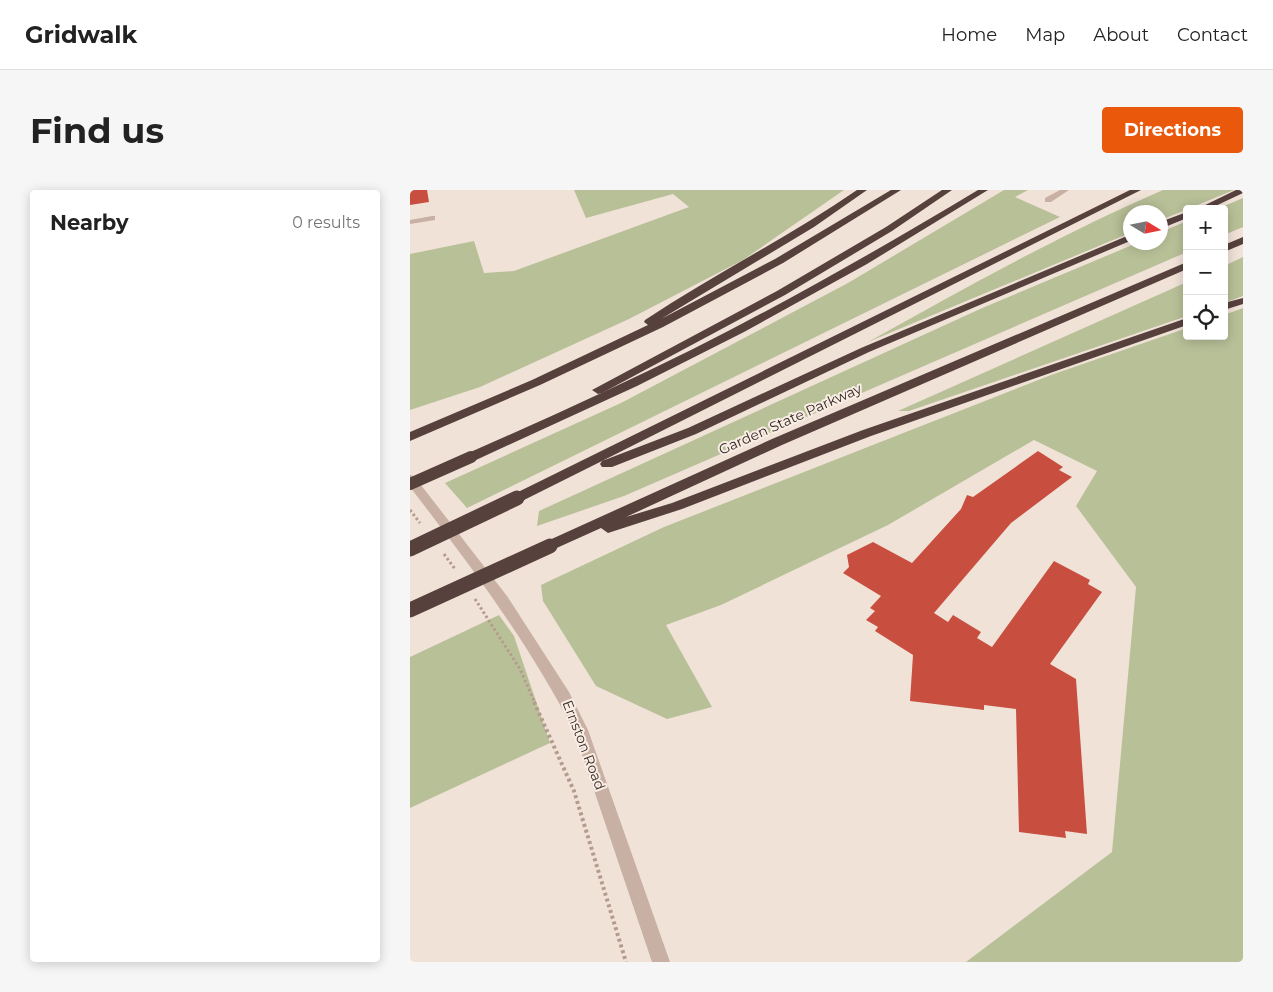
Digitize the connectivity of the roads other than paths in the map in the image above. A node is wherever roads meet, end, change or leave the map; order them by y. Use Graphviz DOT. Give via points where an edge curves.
graph roads {
  1 [pos="863,190"];
  2 [pos="897,190"];
  3 [pos="948,190"];
  4 [pos="984,190"];
  5 [pos="1065,190"];
  6 [pos="1138,190"];
  7 [pos="1243,190"];
  8 [pos="1048,200"];
  9 [pos="1210,205"];
  10 [pos="1183,217"];
  11 [pos="432,218"];
  12 [pos="410,222"];
  13 [pos="1168,223"];
  14 [pos="1243,240"];
  15 [pos="1123,241"];
  16 [pos="1228,246"];
  17 [pos="1183,267"];
  18 [pos="1243,301"];
  19 [pos="1228,307"];
  20 [pos="1183,322"];
  21 [pos="613,348"];
  22 [pos="540,426"];
  23 [pos="410,437"];
  24 [pos="410,479"];
  25 [pos="410,484"];
  26 [pos="516,498"];
  27 [pos="550,546"];
  28 [pos="410,549"];
  29 [pos="410,610"];
  30 [pos="662,962"];
  1 -- 21 [label="highway" via="813,224 673,306"];
  2 -- 21 [label="highway" via="755,276"];
  3 -- 22 [label="highway" via="802,280 622,376"];
  4 -- 22 [label="highway" via="796,300"];
  5 -- 8 [label="street"];
  6 -- 26 [label="highway"];
  7 -- 9 [label="highway"];
  10 -- 13 [label="highway"];
  11 -- 12 [label="street"];
  14 -- 16 [label="highway"];
  15 -- 26 [label="highway" via="865,350 692,431"];
  17 -- 27 [label="highway, Garden State Parkway" via="777,442"];
  18 -- 19 [label="highway"];
  20 -- 27 [label="highway" via="867,433 677,506"];
  21 -- 23 [label="highway"];
  22 -- 25 [label="highway, bridge"];
  24 -- 30 [label="street, Ernston Road" via="475,561 564,695 581,730"];
  26 -- 28 [label="highway, bridge"];
  27 -- 29 [label="highway, Garden State Parkway, bridge"];
}
